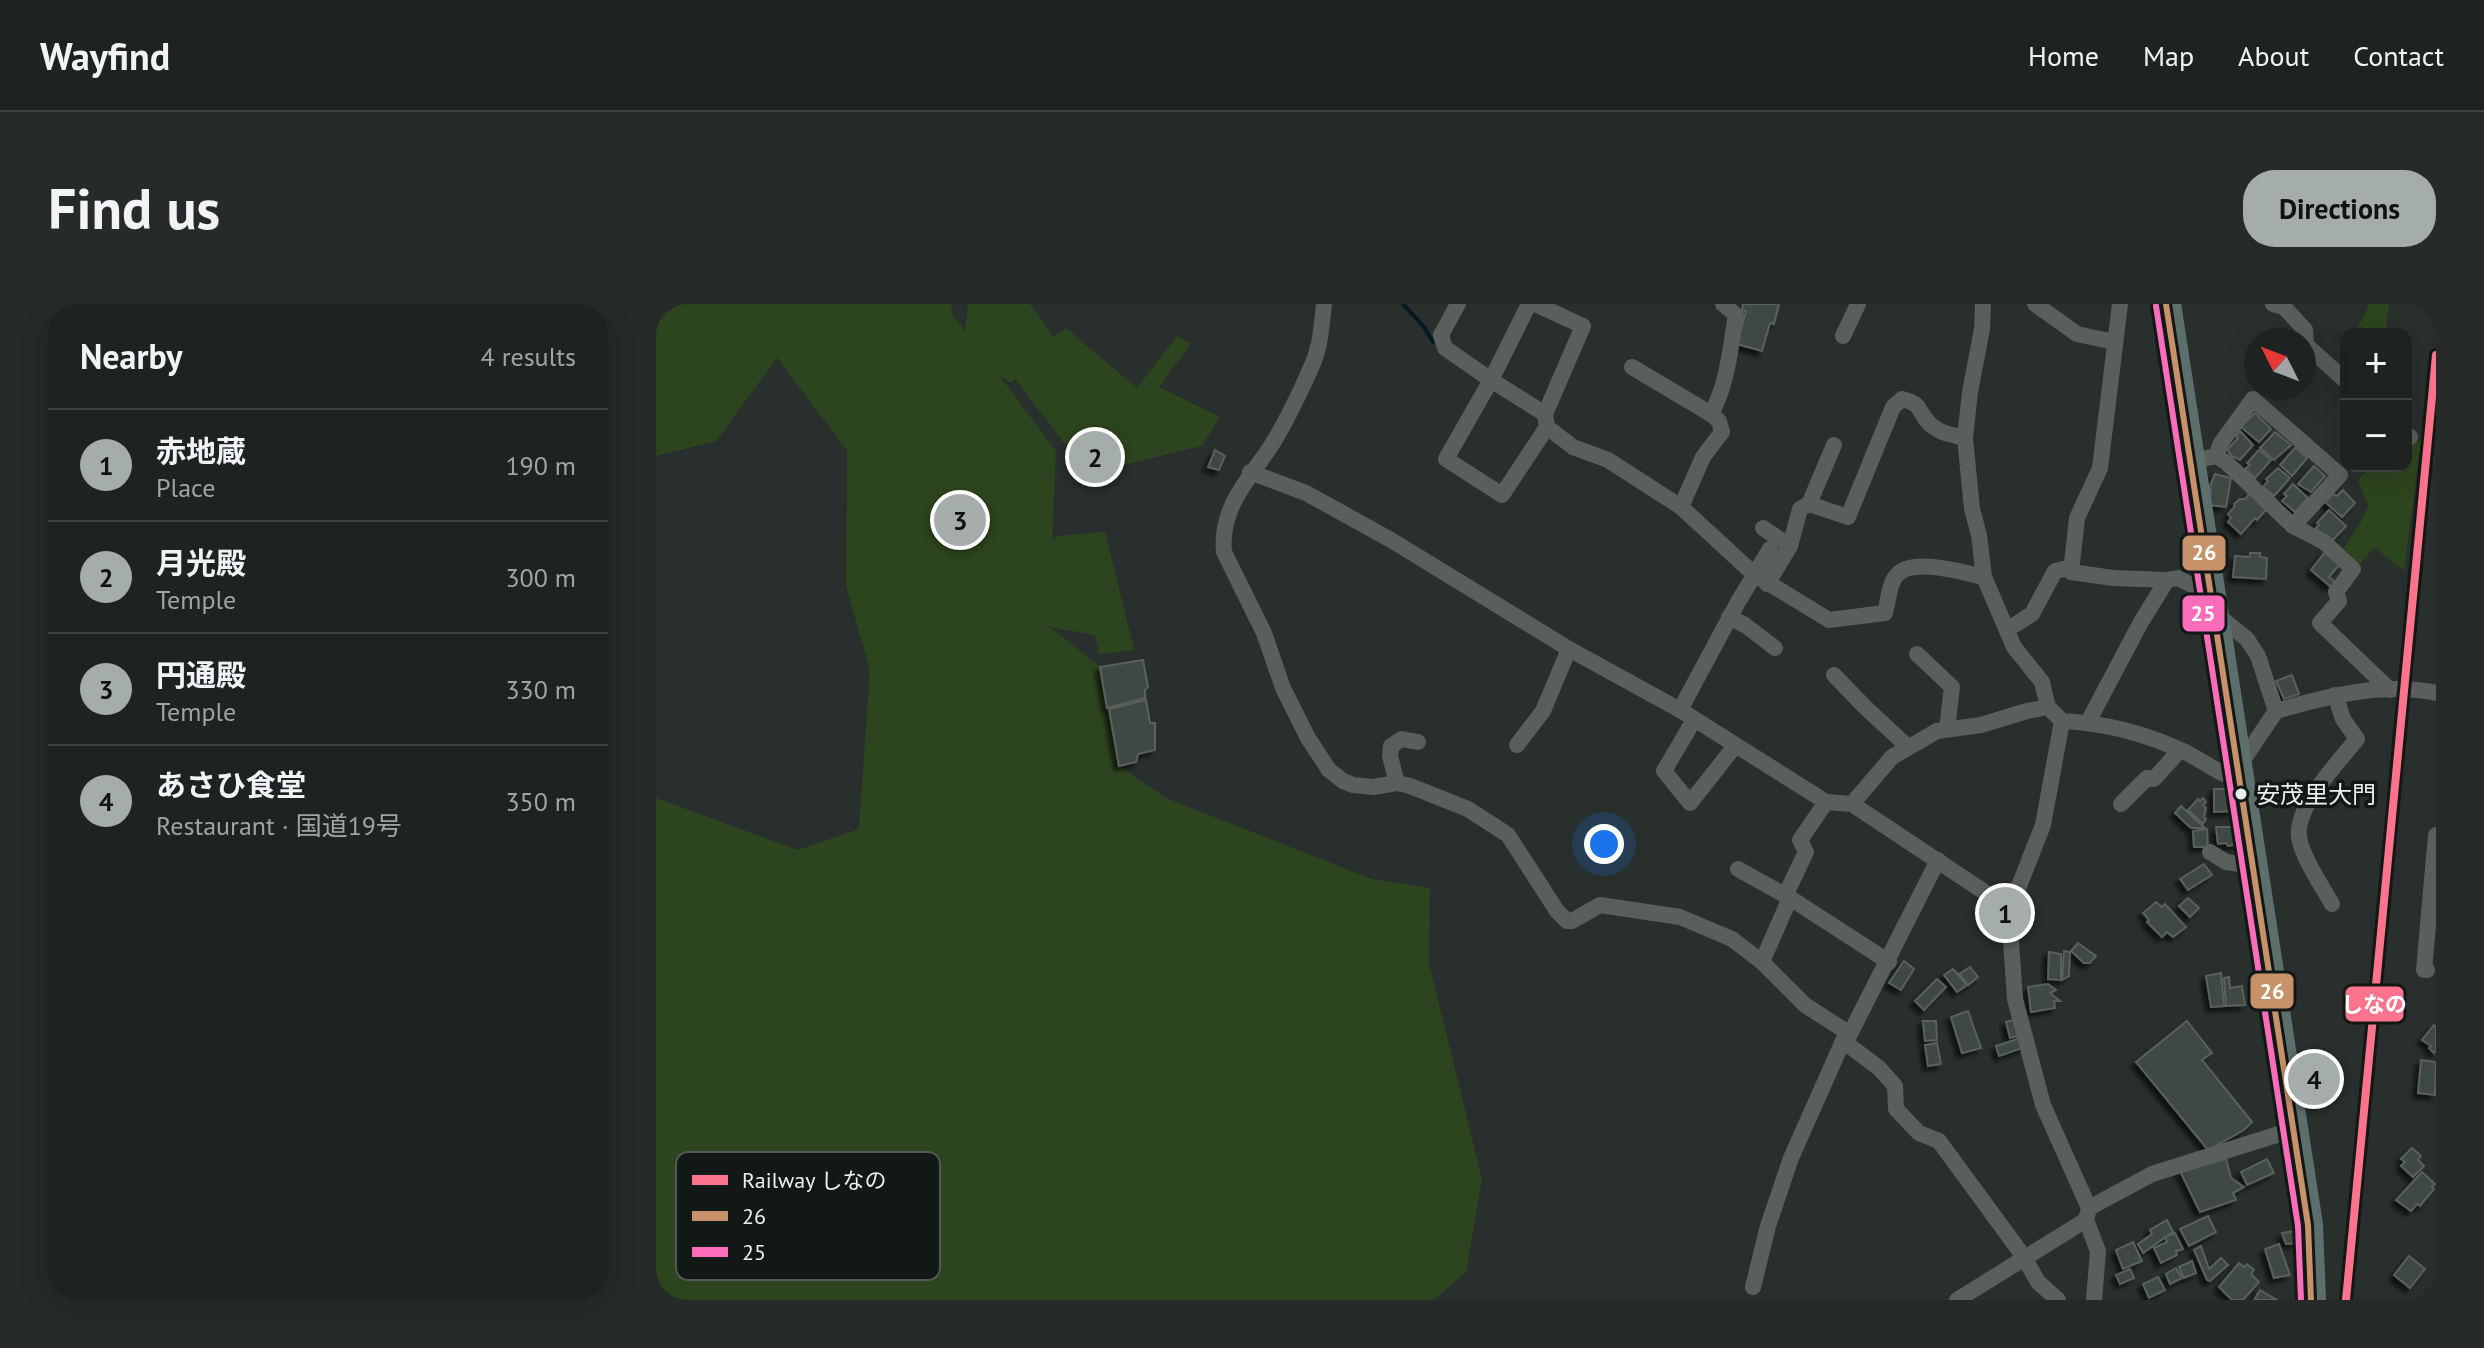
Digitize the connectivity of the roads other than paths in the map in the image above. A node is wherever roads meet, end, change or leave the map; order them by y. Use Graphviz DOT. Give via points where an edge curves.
graph roads {
  1 [pos="1324,304"];
  2 [pos="1458,304"];
  3 [pos="1529,304"];
  4 [pos="1535,304"];
  5 [pos="1723,304"];
  6 [pos="1858,304"];
  7 [pos="1983,304"];
  8 [pos="2120,304"];
  9 [pos="2166,304"];
  10 [pos="2273,304"];
  11 [pos="2045,307"];
  12 [pos="1843,336"];
  13 [pos="2114,342"];
  14 [pos="1632,367"];
  15 [pos="2340,376"];
  16 [pos="1491,380"];
  17 [pos="1711,414"];
  18 [pos="1546,420"];
  19 [pos="1965,438"];
  20 [pos="1834,445"];
  21 [pos="2203,459"];
  22 [pos="1250,472"];
  23 [pos="1809,504"];
  24 [pos="1681,507"];
  25 [pos="2293,526"];
  26 [pos="1763,528"];
  27 [pos="1790,546"];
  28 [pos="1770,549"];
  29 [pos="2072,567"];
  30 [pos="1984,577"];
  31 [pos="1761,580"];
  32 [pos="2167,580"];
  33 [pos="2212,603"];
  34 [pos="1729,617"];
  35 [pos="2008,629"];
  36 [pos="1775,648"];
  37 [pos="1569,649"];
  38 [pos="1917,654"];
  39 [pos="1834,675"];
  40 [pos="2390,690"];
  41 [pos="2436,693"];
  42 [pos="2335,695"];
  43 [pos="2048,707"];
  44 [pos="1680,710"];
  45 [pos="2276,711"];
  46 [pos="1694,720"];
  47 [pos="2062,721"];
  48 [pos="2088,722"];
  49 [pos="1947,729"];
  50 [pos="1418,742"];
  51 [pos="1517,745"];
  52 [pos="1735,746"];
  53 [pos="1908,747"];
  54 [pos="2180,750"];
  55 [pos="2237,769"];
  56 [pos="1397,783"];
  57 [pos="1826,802"];
  58 [pos="1852,804"];
  59 [pos="2121,804"];
  60 [pos="2436,835"];
  61 [pos="2210,852"];
  62 [pos="1938,860"];
  63 [pos="2252,866"];
  64 [pos="1738,869"];
  65 [pos="1787,897"];
  66 [pos="2332,904"];
  67 [pos="2010,909"];
  68 [pos="1762,962"];
  69 [pos="1889,962"];
  70 [pos="2427,970"];
  71 [pos="1847,1037"];
  72 [pos="2292,1130"];
  73 [pos="2088,1214"];
  74 [pos="2024,1257"];
  75 [pos="1753,1287"];
  76 [pos="1957,1300"];
  77 [pos="2058,1300"];
  78 [pos="2094,1300"];
  79 [pos="2311,1300"];
  1 -- 22 [label="street" via="1321,343 1310,370 1269,449"];
  2 -- 16 [label="street" via="1441,335 1445,348"];
  3 -- 16 [label="street"];
  4 -- 18 [label="street" via="1583,326"];
  5 -- 17 [label="street" via="1736,315 1726,377"];
  6 -- 12 [label="street"];
  7 -- 19 [label="street"];
  8 -- 13 [label="street"];
  9 -- 21 [label="highway"];
  10 -- 15 [label="street" via="2284,307 2305,330 2306,345"];
  11 -- 13 [label="street" via="2077,334"];
  13 -- 29 [label="street" via="2100,468 2077,518"];
  14 -- 17 [label="street"];
  16 -- 18 [label="street"];
  16 -- 18 [label="street" via="1446,459 1502,495"];
  17 -- 24 [label="street" via="1722,432 1703,457"];
  18 -- 24 [label="street" via="1573,447 1608,460"];
  19 -- 23 [label="street" via="1941,431 1928,422 1922,408 1902,399 1893,407 1848,517"];
  19 -- 30 [label="street"];
  20 -- 23 [label="street"];
  21 -- 25 [label="street" via="2226,462"];
  21 -- 25 [label="street" via="2253,399 2340,475"];
  21 -- 33 [label="highway"];
  22 -- 37 [label="street" via="1318,500 1391,540"];
  22 -- 56 [label="street" via="1227,517 1224,552 1264,633 1283,688 1329,770 1353,785"];
  23 -- 27 [label="street" via="1800,509"];
  24 -- 31 [label="street"];
  25 -- 40 [label="street" via="2324,542 2353,569 2336,592 2339,601 2320,623"];
  26 -- 27 [label="street"];
  27 -- 31 [label="street"];
  28 -- 31 [label="street"];
  29 -- 32 [label="street" via="2071,572 2113,578"];
  29 -- 35 [label="street" via="2055,571 2032,614"];
  30 -- 31 [label="street" via="1929,566 1905,570 1896,576 1892,616 1829,620"];
  30 -- 35 [label="street"];
  31 -- 34 [label="street"];
  32 -- 33 [label="street" via="2178,578"];
  32 -- 48 [label="street"];
  33 -- 45 [label="street" via="2258,656"];
  33 -- 55 [label="highway"];
  34 -- 36 [label="street"];
  34 -- 44 [label="street"];
  35 -- 43 [label="street" via="2014,647 2042,682"];
  37 -- 44 [label="street"];
  37 -- 51 [label="street" via="1543,711"];
  38 -- 49 [label="street" via="1952,687"];
  39 -- 53 [label="street"];
  40 -- 41 [label="street"];
  40 -- 42 [label="street"];
  42 -- 45 [label="street"];
  42 -- 66 [label="street" via="2357,739 2300,816 2299,838"];
  43 -- 47 [label="street"];
  43 -- 49 [label="street"];
  44 -- 46 [label="street"];
  45 -- 55 [label="street"];
  46 -- 52 [label="street"];
  46 -- 52 [label="street" via="1664,771 1690,803"];
  47 -- 48 [label="street"];
  47 -- 67 [label="street" via="2043,825"];
  48 -- 54 [label="street"];
  49 -- 53 [label="street"];
  50 -- 56 [label="street" via="1402,739 1391,746"];
  52 -- 57 [label="street"];
  53 -- 58 [label="street" via="1892,757"];
  54 -- 55 [label="street" via="2229,776"];
  54 -- 59 [label="street"];
  55 -- 63 [label="highway"];
  56 -- 68 [label="street" via="1468,809 1508,835 1567,921 1600,905 1680,917 1732,939"];
  57 -- 58 [label="street"];
  57 -- 65 [label="street" via="1800,840 1806,852"];
  58 -- 62 [label="street"];
  60 -- 70 [label="street"];
  61 -- 63 [label="street" via="2226,862"];
  62 -- 67 [label="street"];
  62 -- 69 [label="street"];
  63 -- 72 [label="highway"];
  64 -- 65 [label="street"];
  65 -- 68 [label="street"];
  65 -- 69 [label="street"];
  67 -- 73 [label="street" via="2015,999 2022,1028 2043,1105"];
  68 -- 71 [label="street"];
  69 -- 71 [label="street"];
  71 -- 74 [label="street" via="1895,1086 1896,1109 1919,1133 1939,1141"];
  71 -- 75 [label="street" via="1791,1158"];
  72 -- 73 [label="street" via="2152,1174"];
  72 -- 79 [label="highway" via="2308,1225"];
  73 -- 74 [label="street"];
  73 -- 78 [label="street" via="2098,1251"];
  74 -- 76 [label="street"];
  74 -- 77 [label="street" via="2038,1282"];
}
